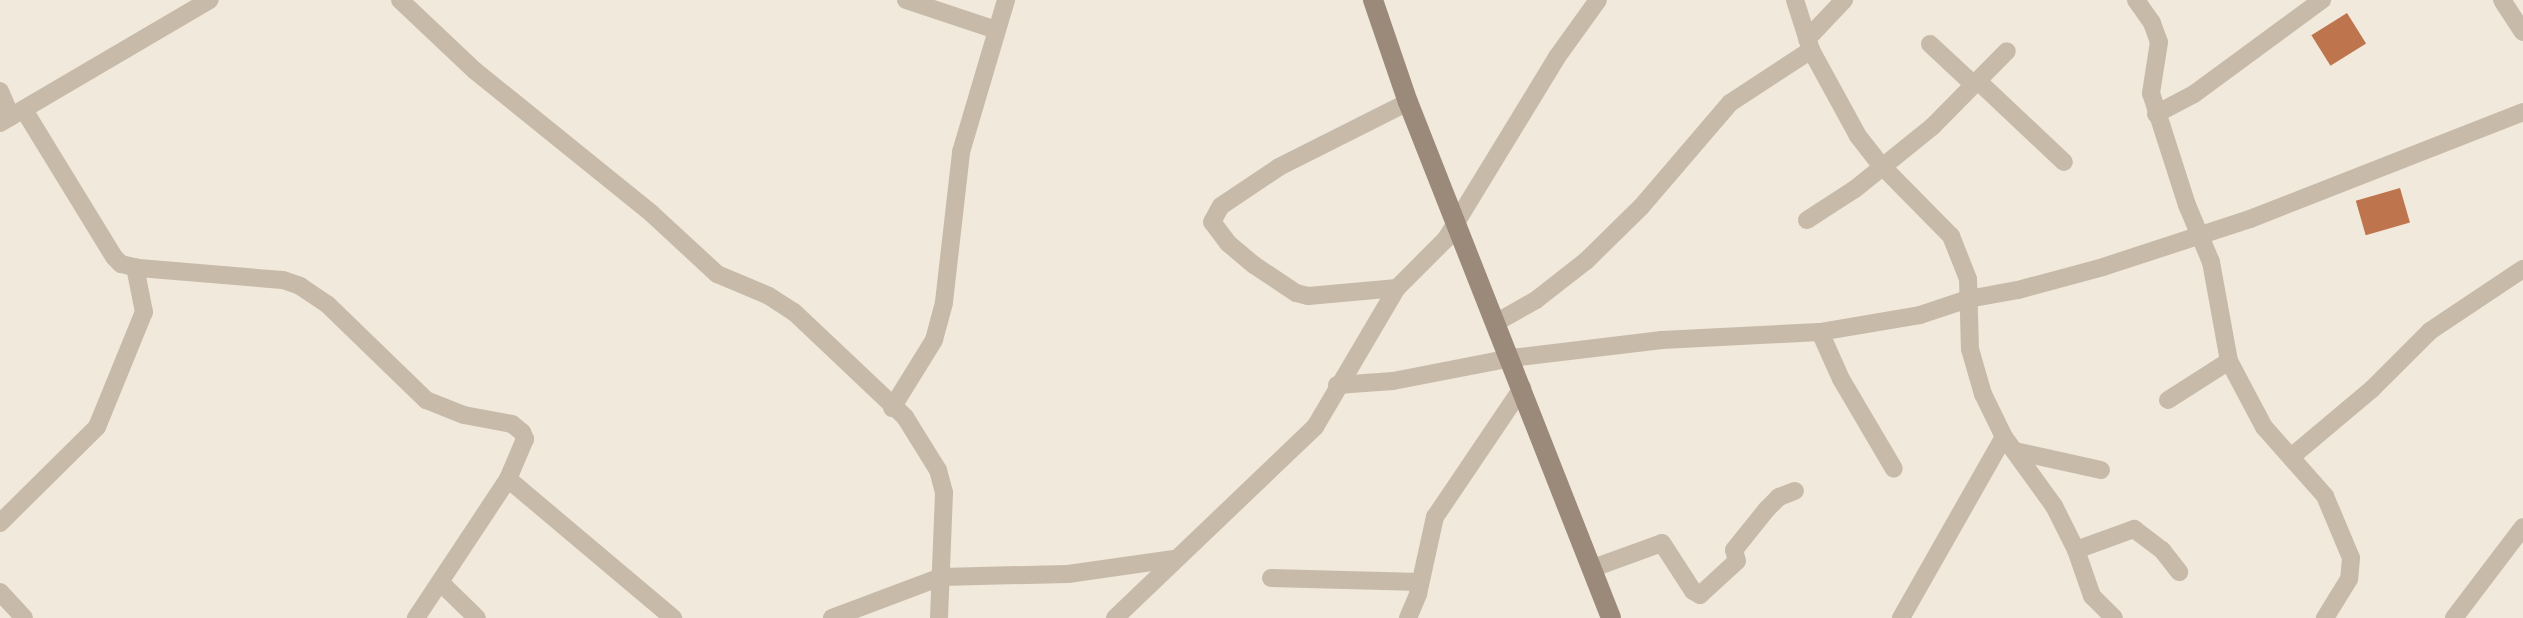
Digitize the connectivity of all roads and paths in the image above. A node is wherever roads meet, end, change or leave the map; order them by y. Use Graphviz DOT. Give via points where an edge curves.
graph roads {
  1 [pos="210,0"];
  2 [pos="400,0"];
  3 [pos="906,0"];
  4 [pos="1006,0"];
  5 [pos="1373,0"];
  6 [pos="1598,0"];
  7 [pos="1795,0"];
  8 [pos="1844,0"];
  9 [pos="2322,0"];
  10 [pos="2502,0"];
  11 [pos="2138,1"];
  12 [pos="996,30"];
  13 [pos="2523,32"];
  14 [pos="1930,44"];
  15 [pos="1809,45"];
  16 [pos="2007,51"];
  17 [pos="1976,83"];
  18 [pos="0,91"];
  19 [pos="1408,102"];
  20 [pos="2523,112"];
  21 [pos="2156,114"];
  22 [pos="11,116"];
  23 [pos="2064,162"];
  24 [pos="1881,165"];
  25 [pos="1807,220"];
  26 [pos="1455,221"];
  27 [pos="2201,234"];
  28 [pos="135,267"];
  29 [pos="2523,269"];
  30 [pos="1397,288"];
  31 [pos="1968,299"];
  32 [pos="1497,322"];
  33 [pos="1820,332"];
  34 [pos="1511,358"];
  35 [pos="2229,361"];
  36 [pos="1337,385"];
  37 [pos="1522,388"];
  38 [pos="2168,400"];
  39 [pos="892,408"];
  40 [pos="2010,444"];
  41 [pos="2291,457"];
  42 [pos="1894,469"];
  43 [pos="2101,470"];
  44 [pos="508,479"];
  45 [pos="1795,491"];
  46 [pos="0,523"];
  47 [pos="2523,527"];
  48 [pos="2076,550"];
  49 [pos="1174,559"];
  50 [pos="1593,568"];
  51 [pos="2179,572"];
  52 [pos="941,577"];
  53 [pos="1271,578"];
  54 [pos="1420,582"];
  55 [pos="441,583"];
  56 [pos="2,600"];
  57 [pos="24,618"];
  58 [pos="416,618"];
  59 [pos="477,618"];
  60 [pos="673,618"];
  61 [pos="832,618"];
  62 [pos="939,618"];
  63 [pos="1115,618"];
  64 [pos="1408,618"];
  65 [pos="1611,618"];
  66 [pos="1901,618"];
  67 [pos="2114,618"];
  68 [pos="2325,618"];
  69 [pos="2454,618"];
  1 -- 22 [label="street"];
  2 -- 39 [label="street" via="474,70 651,213 717,274 794,312"];
  3 -- 12 [label="street"];
  4 -- 12 [label="street"];
  5 -- 19 [label="street"];
  6 -- 26 [label="street"];
  7 -- 15 [label="street"];
  8 -- 15 [label="street"];
  9 -- 21 [label="street" via="2194,94"];
  10 -- 13 [label="street"];
  11 -- 21 [label="street" via="2159,42 2151,93"];
  12 -- 39 [label="street" via="961,152 941,315 934,340"];
  14 -- 17 [label="street"];
  15 -- 24 [label="street" via="1858,136"];
  15 -- 32 [label="street" via="1730,103 1595,252 1536,300"];
  16 -- 17 [label="street"];
  17 -- 23 [label="street"];
  17 -- 24 [label="street" via="1933,126"];
  18 -- 22 [label="street"];
  19 -- 26 [label="street"];
  19 -- 30 [label="street" via="1279,167 1221,206 1212,222 1245,258 1296,293"];
  20 -- 27 [label="street" via="2345,185"];
  21 -- 27 [label="street"];
  22 -- 28 [label="street" via="114,257"];
  24 -- 25 [label="street"];
  24 -- 31 [label="street" via="1951,236 1962,258"];
  26 -- 30 [label="street" via="1438,249"];
  26 -- 32 [label="street"];
  27 -- 31 [label="street" via="2046,283"];
  27 -- 35 [label="street"];
  28 -- 44 [label="street" via="283,280 300,286 327,304 426,400 518,428 525,439"];
  28 -- 46 [label="street" via="144,312 97,427"];
  29 -- 41 [label="street" via="2430,331 2372,389"];
  30 -- 36 [label="street"];
  31 -- 33 [label="street" via="1920,315"];
  31 -- 40 [label="street" via="1970,349 1983,394"];
  32 -- 34 [label="street"];
  33 -- 34 [label="street" via="1662,340"];
  33 -- 42 [label="street"];
  34 -- 36 [label="street" via="1393,381"];
  34 -- 37 [label="street"];
  35 -- 38 [label="street"];
  35 -- 41 [label="street" via="2264,427"];
  36 -- 49 [label="street" via="1301,443"];
  37 -- 50 [label="street"];
  37 -- 54 [label="street" via="1435,517"];
  39 -- 52 [label="street" via="905,417 938,470 944,493"];
  40 -- 43 [label="street"];
  40 -- 48 [label="street" via="2054,506"];
  40 -- 66 [label="street"];
  41 -- 68 [label="street" via="2335,514 2351,558 2349,579"];
  44 -- 55 [label="street"];
  44 -- 60 [label="street"];
  45 -- 50 [label="street" via="1767,509 1734,550 1737,561 1700,595 1662,543"];
  47 -- 69 [label="street"];
  48 -- 51 [label="street" via="2134,529 2162,550"];
  48 -- 67 [label="street" via="2092,596"];
  49 -- 52 [label="street" via="1068,574"];
  49 -- 63 [label="street"];
  50 -- 65 [label="street"];
  52 -- 61 [label="street"];
  52 -- 62 [label="street"];
  53 -- 54 [label="street"];
  54 -- 64 [label="street"];
  55 -- 58 [label="street"];
  55 -- 59 [label="street"];
  56 -- 57 [label="street"];
}
